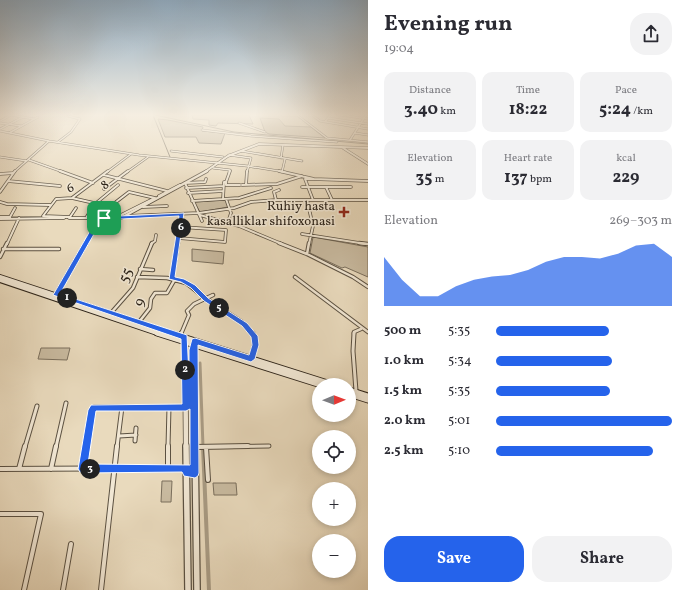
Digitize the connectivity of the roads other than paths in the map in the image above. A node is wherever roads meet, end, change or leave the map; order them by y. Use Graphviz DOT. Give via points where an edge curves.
graph roads {
  1 [pos="47,143"];
  2 [pos="61,143"];
  3 [pos="338,143"];
  4 [pos="283,145"];
  5 [pos="342,147"];
  6 [pos="368,148"];
  7 [pos="171,151"];
  8 [pos="241,151"];
  9 [pos="132,154"];
  10 [pos="229,155"];
  11 [pos="149,156"];
  12 [pos="0,157"];
  13 [pos="223,157"];
  14 [pos="281,158"];
  15 [pos="285,159"];
  16 [pos="28,161"];
  17 [pos="302,161"];
  18 [pos="218,164"];
  19 [pos="368,164"];
  20 [pos="248,166"];
  21 [pos="214,168"];
  22 [pos="282,172"];
  23 [pos="14,173"];
  24 [pos="0,174"];
  25 [pos="104,175"];
  26 [pos="304,176"];
  27 [pos="118,179"];
  28 [pos="206,179"];
  29 [pos="312,179"];
  30 [pos="7,181"];
  31 [pos="226,182"];
  32 [pos="368,182"];
  33 [pos="93,183"];
  34 [pos="185,183"];
  35 [pos="118,185"];
  36 [pos="180,185"];
  37 [pos="246,185"];
  38 [pos="60,186"];
  39 [pos="224,186"];
  40 [pos="302,187"];
  41 [pos="308,187"];
  42 [pos="326,187"];
  43 [pos="351,187"];
  44 [pos="186,188"];
  45 [pos="271,188"];
  46 [pos="104,189"];
  47 [pos="279,190"];
  48 [pos="167,191"];
  49 [pos="223,191"];
  50 [pos="0,192"];
  51 [pos="188,193"];
  52 [pos="72,198"];
  53 [pos="156,199"];
  54 [pos="223,199"];
  55 [pos="226,199"];
  56 [pos="276,200"];
  57 [pos="307,200"];
  58 [pos="313,200"];
  59 [pos="332,200"];
  60 [pos="368,200"];
  61 [pos="192,201"];
  62 [pos="0,202"];
  63 [pos="95,204"];
  64 [pos="50,205"];
  65 [pos="167,206"];
  66 [pos="143,207"];
  67 [pos="15,208"];
  68 [pos="76,208"];
  69 [pos="230,208"];
  70 [pos="58,214"];
  71 [pos="182,214"];
  72 [pos="200,215"];
  73 [pos="125,216"];
  74 [pos="86,217"];
  75 [pos="0,218"];
  76 [pos="19,218"];
  77 [pos="56,218"];
  78 [pos="104,218"];
  79 [pos="202,221"];
  80 [pos="228,222"];
  81 [pos="181,227"];
  82 [pos="302,234"];
  83 [pos="156,235"];
  84 [pos="311,236"];
  85 [pos="179,238"];
  86 [pos="368,244"];
  87 [pos="3,249"];
  88 [pos="59,249"];
  89 [pos="307,254"];
  90 [pos="0,257"];
  91 [pos="140,269"];
  92 [pos="153,270"];
  93 [pos="0,277"];
  94 [pos="136,277"];
  95 [pos="295,277"];
  96 [pos="173,279"];
  97 [pos="0,280"];
  98 [pos="368,287"];
  99 [pos="56,295"];
  100 [pos="213,295"];
  101 [pos="206,299"];
  102 [pos="111,313"];
  103 [pos="139,322"];
  104 [pos="361,329"];
  105 [pos="368,332"];
  106 [pos="183,338"];
  107 [pos="194,343"];
  108 [pos="251,359"];
  109 [pos="312,378"];
  110 [pos="352,378"];
  111 [pos="312,382"];
  112 [pos="356,393"];
  113 [pos="356,394"];
  114 [pos="368,396"];
  115 [pos="368,400"];
  116 [pos="66,403"];
  117 [pos="37,406"];
  118 [pos="122,407"];
  119 [pos="169,407"];
  120 [pos="186,408"];
  121 [pos="136,428"];
  122 [pos="136,435"];
  123 [pos="119,436"];
  124 [pos="136,441"];
  125 [pos="269,446"];
  126 [pos="194,447"];
  127 [pos="204,447"];
  128 [pos="168,468"];
  129 [pos="0,469"];
  130 [pos="19,469"];
  131 [pos="51,469"];
  132 [pos="83,469"];
  133 [pos="114,469"];
  134 [pos="187,470"];
  135 [pos="195,473"];
  136 [pos="208,480"];
  137 [pos="0,514"];
  138 [pos="71,544"];
  139 [pos="24,590"];
  140 [pos="63,590"];
  141 [pos="101,590"];
  142 [pos="188,590"];
  143 [pos="197,590"];
  1 -- 16 [label="street"];
  2 -- 9 [label="street"];
  3 -- 5 [label="street"];
  4 -- 5 [label="street"];
  4 -- 8 [label="street" via="263,144"];
  4 -- 14 [label="street"];
  5 -- 6 [label="street"];
  5 -- 19 [label="street"];
  7 -- 13 [label="street"];
  8 -- 10 [label="street"];
  8 -- 14 [label="street"];
  9 -- 11 [label="street"];
  9 -- 25 [label="street, 6"];
  10 -- 18 [label="street"];
  10 -- 20 [label="street" via="250,158"];
  11 -- 18 [label="street"];
  11 -- 27 [label="street"];
  12 -- 16 [label="street"];
  14 -- 15 [label="street"];
  15 -- 17 [label="street"];
  15 -- 22 [label="street"];
  16 -- 23 [label="street"];
  16 -- 33 [label="street"];
  18 -- 20 [label="street"];
  18 -- 21 [label="street"];
  20 -- 22 [label="street"];
  20 -- 37 [label="street"];
  21 -- 31 [label="street" via="230,170"];
  21 -- 34 [label="street"];
  22 -- 26 [label="street"];
  23 -- 24 [label="street"];
  23 -- 30 [label="street"];
  25 -- 27 [label="street"];
  25 -- 33 [label="street, 6"];
  26 -- 29 [label="street"];
  26 -- 37 [label="street" via="277,184"];
  27 -- 46 [label="street"];
  27 -- 48 [label="street"];
  28 -- 34 [label="street" via="205,182"];
  29 -- 32 [label="street"];
  29 -- 41 [label="street" via="305,179"];
  30 -- 38 [label="street"];
  30 -- 50 [label="street"];
  31 -- 37 [label="street" via="226,185"];
  31 -- 39 [label="street"];
  33 -- 52 [label="street, 6"];
  34 -- 44 [label="street"];
  34 -- 53 [label="street"];
  35 -- 63 [label="street, 8"];
  36 -- 48 [label="street"];
  39 -- 44 [label="street"];
  39 -- 49 [label="street"];
  40 -- 41 [label="street"];
  41 -- 42 [label="street"];
  41 -- 58 [label="street"];
  42 -- 43 [label="street"];
  42 -- 59 [label="street"];
  44 -- 51 [label="street"];
  45 -- 55 [label="street" via="239,198"];
  47 -- 56 [label="street" via="274,192"];
  48 -- 53 [label="street"];
  49 -- 51 [label="street"];
  49 -- 54 [label="street"];
  51 -- 61 [label="street"];
  52 -- 63 [label="street"];
  52 -- 64 [label="street, 6" via="56,199"];
  53 -- 66 [label="street"];
  53 -- 78 [label="street" via="121,215"];
  53 -- 78 [label="street" via="129,192 116,202"];
  54 -- 55 [label="street"];
  54 -- 61 [label="street"];
  55 -- 69 [label="street"];
  56 -- 57 [label="street"];
  56 -- 69 [label="street" via="251,202"];
  57 -- 58 [label="street"];
  57 -- 84 [label="street" via="313,226"];
  58 -- 59 [label="street"];
  59 -- 60 [label="street"];
  61 -- 72 [label="street"];
  62 -- 64 [label="street"];
  63 -- 74 [label="street, 8"];
  64 -- 77 [label="street, 6" via="42,216"];
  65 -- 66 [label="street"];
  66 -- 73 [label="street"];
  67 -- 75 [label="street" via="10,217"];
  68 -- 77 [label="street" via="71,216"];
  69 -- 72 [label="street"];
  69 -- 80 [label="street" via="232,217"];
  70 -- 77 [label="street"];
  71 -- 72 [label="street"];
  71 -- 73 [label="street"];
  71 -- 81 [label="street, 9"];
  72 -- 79 [label="street"];
  72 -- 80 [label="street"];
  73 -- 78 [label="street"];
  74 -- 77 [label="street"];
  74 -- 78 [label="street"];
  75 -- 76 [label="street"];
  76 -- 77 [label="street"];
  76 -- 87 [label="street"];
  78 -- 99 [label="street"];
  80 -- 89 [label="street"];
  81 -- 85 [label="street, 9"];
  81 -- 85 [label="street" via="226,230 225,242"];
  82 -- 84 [label="street"];
  83 -- 91 [label="street, 55" via="155,242 151,243"];
  84 -- 86 [label="street"];
  84 -- 89 [label="street"];
  85 -- 96 [label="street, 9"];
  87 -- 88 [label="street"];
  87 -- 90 [label="street"];
  89 -- 98 [label="street" via="353,276"];
  91 -- 92 [label="street"];
  91 -- 94 [label="street, 55"];
  93 -- 99 [label="main road"];
  94 -- 96 [label="street"];
  94 -- 102 [label="street, 55" via="130,292"];
  95 -- 104 [label="street"];
  96 -- 101 [label="street" via="182,280 193,286"];
  96 -- 103 [label="street, 9" via="168,293 157,293 153,296 150,308"];
  97 -- 106 [label="main road"];
  99 -- 102 [label="main road"];
  100 -- 101 [label="street"];
  101 -- 106 [label="street" via="194,304 187,311 190,315"];
  101 -- 108 [label="street" via="234,316 253,333 255,345"];
  102 -- 103 [label="main road"];
  103 -- 106 [label="main road"];
  104 -- 105 [label="street"];
  104 -- 110 [label="street" via="354,332"];
  106 -- 107 [label="main road"];
  106 -- 120 [label="street"];
  107 -- 108 [label="main road"];
  107 -- 111 [label="main road"];
  107 -- 126 [label="street"];
  108 -- 109 [label="main road"];
  112 -- 114 [label="main road"];
  113 -- 115 [label="main road"];
  116 -- 131 [label="street"];
  117 -- 130 [label="street"];
  118 -- 119 [label="street"];
  118 -- 123 [label="street"];
  118 -- 132 [label="street" via="94,407 92,410"];
  119 -- 120 [label="street"];
  119 -- 128 [label="street"];
  120 -- 134 [label="street"];
  121 -- 122 [label="street"];
  122 -- 123 [label="street"];
  122 -- 124 [label="street"];
  123 -- 133 [label="street"];
  125 -- 127 [label="street"];
  126 -- 127 [label="street"];
  126 -- 135 [label="street"];
  127 -- 136 [label="street"];
  128 -- 133 [label="street"];
  128 -- 134 [label="street"];
  129 -- 130 [label="street"];
  130 -- 131 [label="street"];
  131 -- 132 [label="street"];
  132 -- 133 [label="street"];
  133 -- 141 [label="street"];
  134 -- 135 [label="street"];
  134 -- 142 [label="street"];
  135 -- 143 [label="street"];
  137 -- 139 [label="street" via="41,514"];
  138 -- 140 [label="street"];
}
